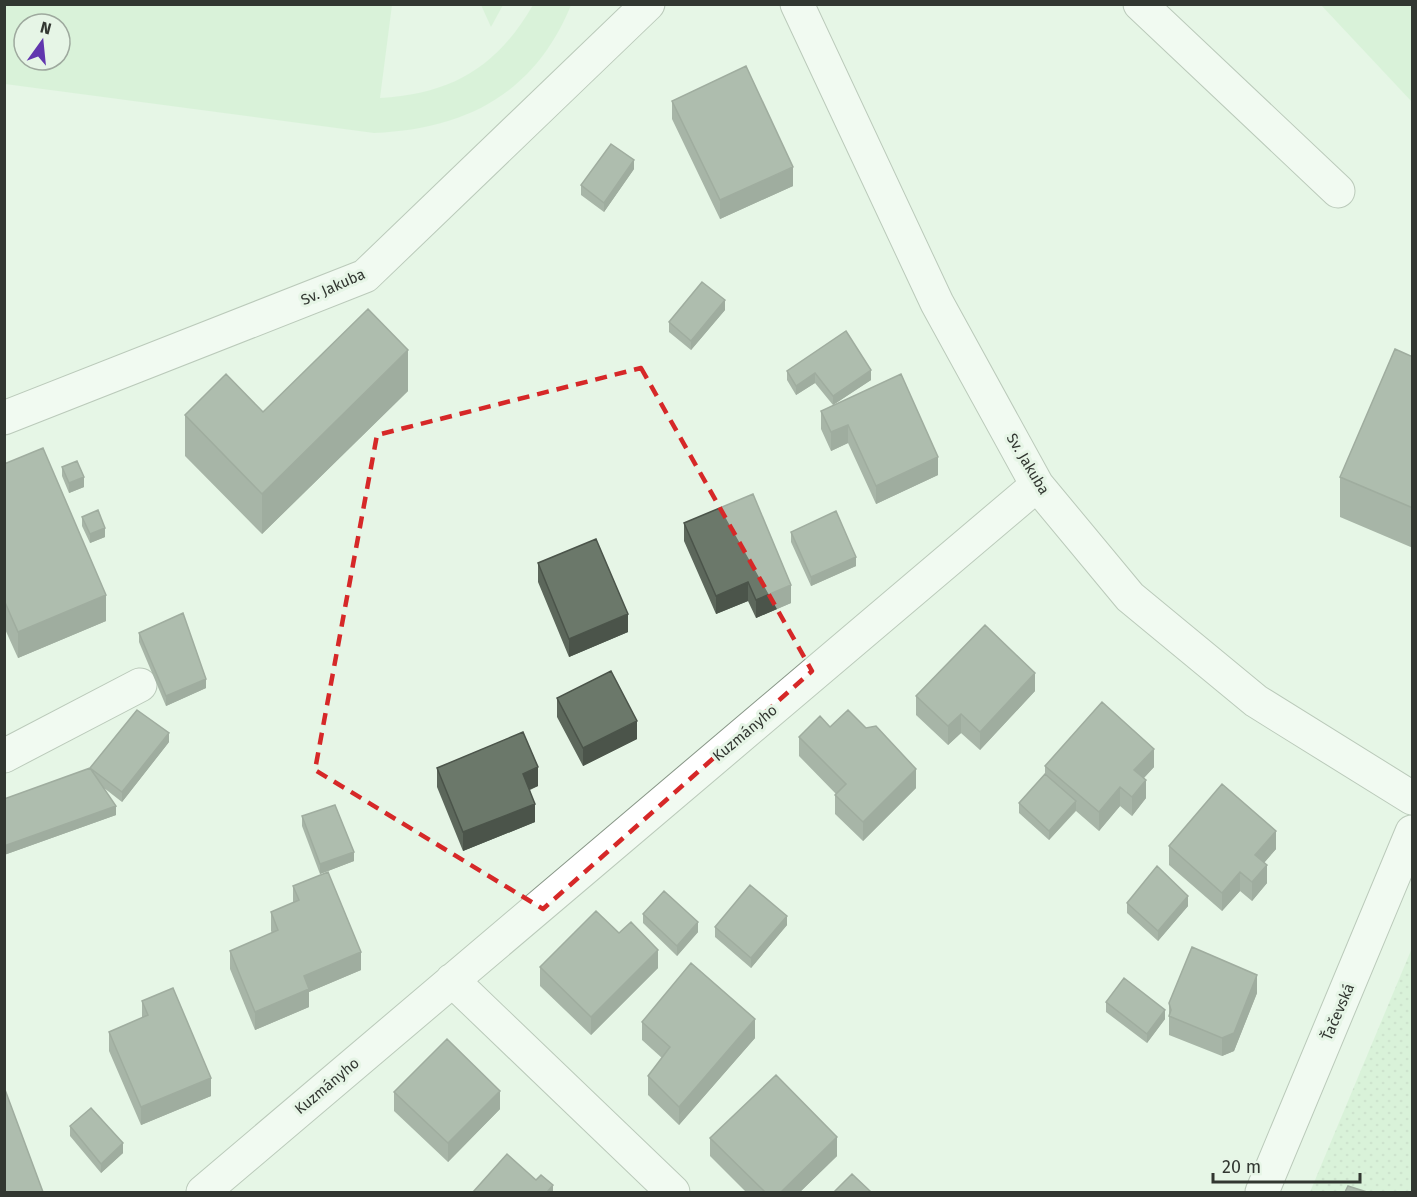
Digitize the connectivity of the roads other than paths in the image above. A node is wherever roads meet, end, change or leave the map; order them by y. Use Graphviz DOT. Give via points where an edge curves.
graph roads {
  1 [pos="648,4"];
  2 [pos="797,4"];
  3 [pos="1140,4"];
  4 [pos="1338,191"];
  5 [pos="4,418"];
  6 [pos="1037,485"];
  7 [pos="140,685"];
  8 [pos="4,756"];
  9 [pos="1413,798"];
  10 [pos="1413,831"];
  11 [pos="452,980"];
  12 [pos="203,1192"];
  13 [pos="673,1192"];
  14 [pos="1262,1192"];
  1 -- 5 [label="street, Sv. Jakuba" via="365,276"];
  2 -- 6 [label="street, Sv. Jakuba" via="937,303"];
  3 -- 4 [label="street"];
  6 -- 9 [label="street, Sv. Jakuba" via="1130,597 1256,701"];
  6 -- 11 [label="street, Kuzmányho"];
  7 -- 8 [label="street"];
  10 -- 14 [label="street, Ťačevská"];
  11 -- 12 [label="street, Kuzmányho"];
  11 -- 13 [label="street"];
}
